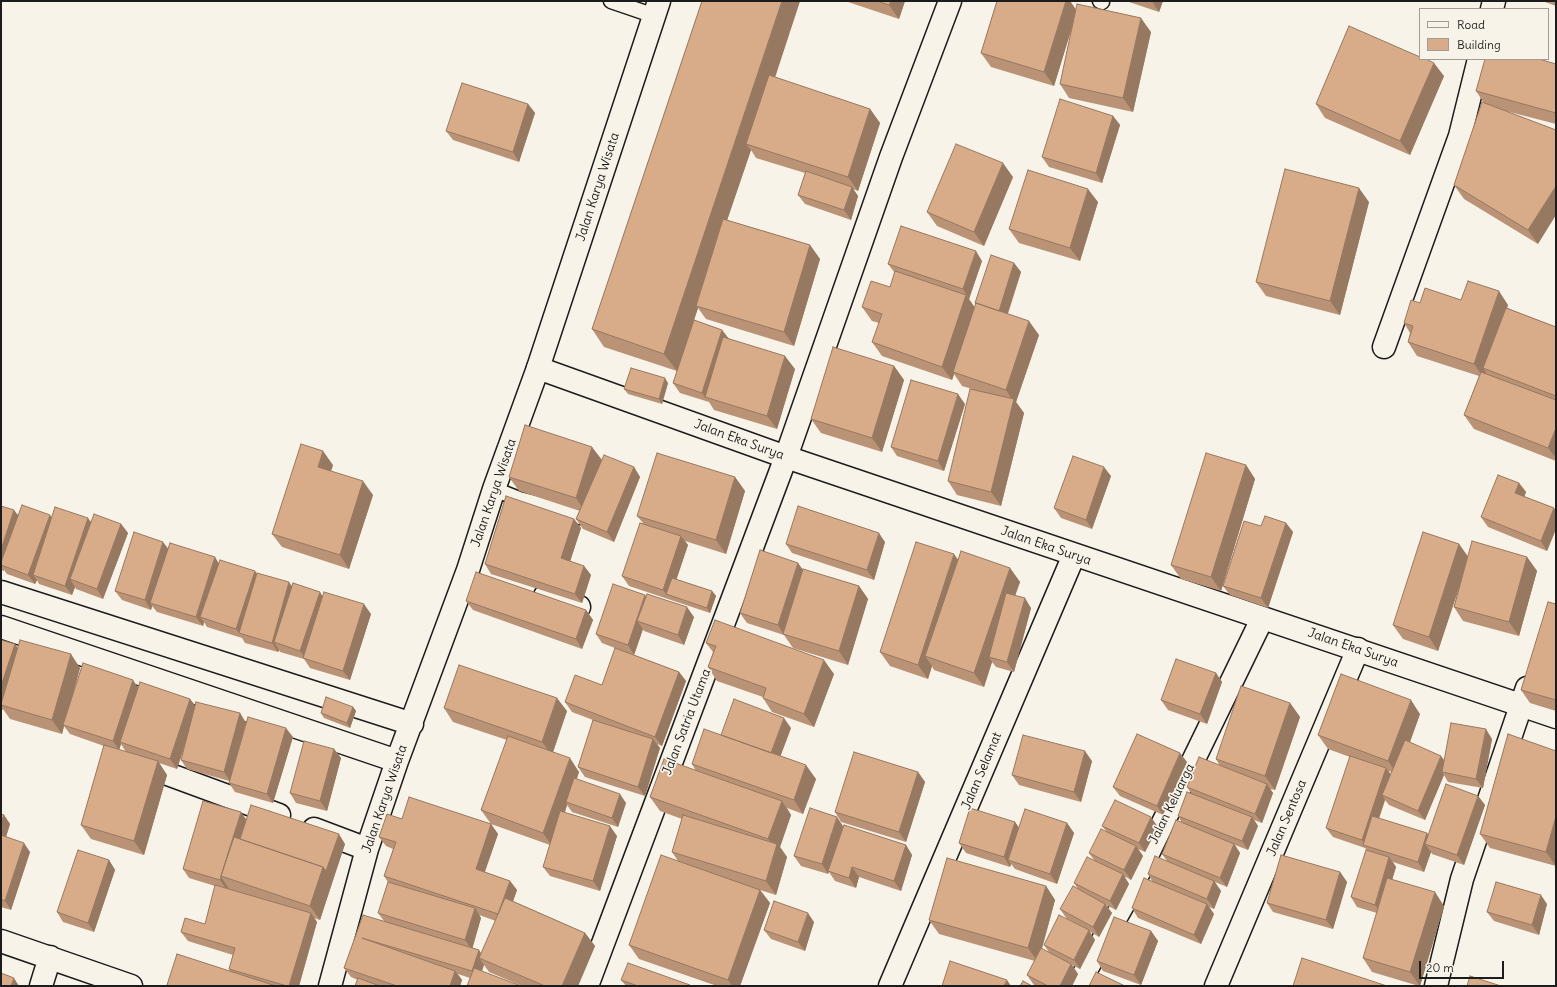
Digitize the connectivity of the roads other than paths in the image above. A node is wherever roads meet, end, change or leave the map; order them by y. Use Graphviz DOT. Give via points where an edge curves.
graph roads {
  1 [pos="612,1"];
  2 [pos="950,1"];
  3 [pos="657,9"];
  4 [pos="1479,60"];
  5 [pos="1384,347"];
  6 [pos="538,368"];
  7 [pos="786,457"];
  8 [pos="494,489"];
  9 [pos="579,517"];
  10 [pos="1074,556"];
  11 [pos="522,589"];
  12 [pos="1,592"];
  13 [pos="579,608"];
  14 [pos="1262,619"];
  15 [pos="1,627"];
  16 [pos="1358,649"];
  17 [pos="1533,671"];
  18 [pos="1520,706"];
  19 [pos="1556,717"];
  20 [pos="412,724"];
  21 [pos="397,761"];
  22 [pos="154,769"];
  23 [pos="367,849"];
  24 [pos="1,942"];
  25 [pos="50,957"];
  26 [pos="41,986"];
  27 [pos="131,986"];
  28 [pos="330,986"];
  29 [pos="588,986"];
  30 [pos="890,986"];
  31 [pos="1077,986"];
  32 [pos="1216,986"];
  33 [pos="1436,986"];
  1 -- 3 [label="lane"];
  2 -- 7 [label="street, Jalan Satria Utama" via="891,157"];
  3 -- 6 [label="street, Jalan Karya Wisata"];
  4 -- 5 [label="street" via="1460,136"];
  6 -- 7 [label="street, Jalan Eka Surya"];
  6 -- 8 [label="street, Jalan Karya Wisata"];
  7 -- 10 [label="street, Jalan Eka Surya"];
  7 -- 29 [label="street, Jalan Satria Utama"];
  8 -- 9 [label="lane"];
  8 -- 20 [label="street, Jalan Karya Wisata" via="478,573"];
  10 -- 14 [label="street, Jalan Eka Surya"];
  10 -- 30 [label="street, Jalan Selamat"];
  11 -- 13 [label="street"];
  12 -- 20 [label="street"];
  14 -- 16 [label="street, Jalan Eka Surya"];
  14 -- 31 [label="street, Jalan Keluarga" via="1124,903"];
  15 -- 21 [label="street"];
  16 -- 18 [label="street, Jalan Eka Surya"];
  16 -- 32 [label="street, Jalan Sentosa"];
  17 -- 18 [label="street"];
  18 -- 19 [label="street, Jalan Eka Surya"];
  18 -- 33 [label="street" via="1462,879"];
  20 -- 21 [label="street, Jalan Karya Wisata"];
  21 -- 23 [label="street, Jalan Karya Wisata"];
  22 -- 23 [label="street"];
  23 -- 28 [label="street, Jalan Karya Wisata"];
  24 -- 25 [label="street"];
  25 -- 26 [label="street"];
  25 -- 27 [label="street"];
}
